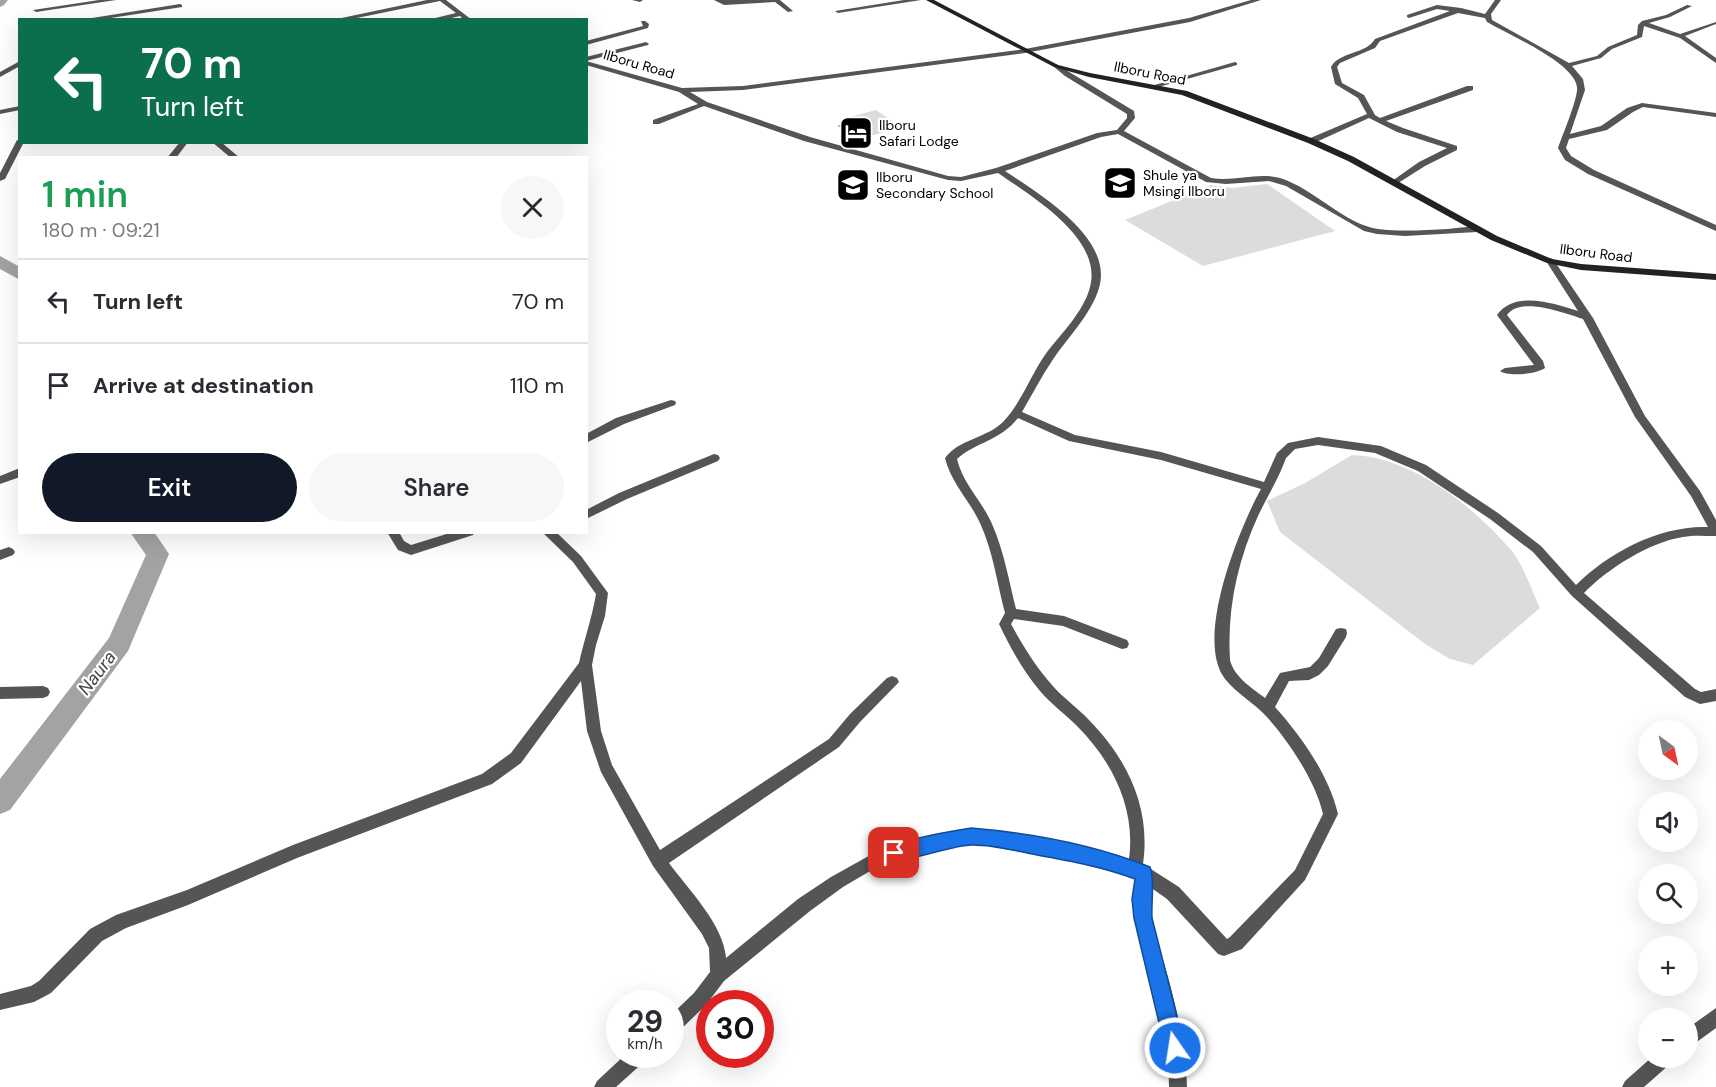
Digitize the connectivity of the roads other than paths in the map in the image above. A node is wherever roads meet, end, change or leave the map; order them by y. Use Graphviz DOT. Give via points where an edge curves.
graph roads {
  1 [pos="113,0"];
  2 [pos="437,0"];
  3 [pos="442,0"];
  4 [pos="635,0"];
  5 [pos="640,0"];
  6 [pos="717,0"];
  7 [pos="776,0"];
  8 [pos="918,0"];
  9 [pos="929,0"];
  10 [pos="1258,0"];
  11 [pos="1498,0"];
  12 [pos="181,3"];
  13 [pos="1689,6"];
  14 [pos="36,10"];
  15 [pos="790,10"];
  16 [pos="1461,10"];
  17 [pos="838,11"];
  18 [pos="174,13"];
  19 [pos="462,14"];
  20 [pos="1408,16"];
  21 [pos="1488,17"];
  22 [pos="95,18"];
  23 [pos="345,18"];
  24 [pos="441,18"];
  25 [pos="467,18"];
  26 [pos="643,22"];
  27 [pos="1643,23"];
  28 [pos="1714,23"];
  29 [pos="1680,36"];
  30 [pos="588,42"];
  31 [pos="646,44"];
  32 [pos="1025,51"];
  33 [pos="588,60"];
  34 [pos="1716,61"];
  35 [pos="588,62"];
  36 [pos="18,64"];
  37 [pos="1234,64"];
  38 [pos="1568,65"];
  39 [pos="1056,66"];
  40 [pos="0,75"];
  41 [pos="1155,86"];
  42 [pos="1470,88"];
  43 [pos="682,90"];
  44 [pos="704,104"];
  45 [pos="18,108"];
  46 [pos="0,112"];
  47 [pos="1716,115"];
  48 [pos="1370,116"];
  49 [pos="1381,120"];
  50 [pos="656,122"];
  51 [pos="1119,132"];
  52 [pos="1565,138"];
  53 [pos="1311,141"];
  54 [pos="19,144"];
  55 [pos="182,144"];
  56 [pos="218,144"];
  57 [pos="173,156"];
  58 [pos="234,156"];
  59 [pos="999,170"];
  60 [pos="1,179"];
  61 [pos="1395,183"];
  62 [pos="1716,228"];
  63 [pos="1477,229"];
  64 [pos="1550,261"];
  65 [pos="1716,277"];
  66 [pos="1588,318"];
  67 [pos="1505,371"];
  68 [pos="671,403"];
  69 [pos="1015,413"];
  70 [pos="588,438"];
  71 [pos="714,458"];
  72 [pos="18,473"];
  73 [pos="0,480"];
  74 [pos="1267,487"];
  75 [pos="588,513"];
  76 [pos="1716,531"];
  77 [pos="394,534"];
  78 [pos="463,534"];
  79 [pos="552,534"];
  80 [pos="1576,593"];
  81 [pos="1011,613"];
  82 [pos="1341,633"];
  83 [pos="1122,644"];
  84 [pos="585,665"];
  85 [pos="892,682"];
  86 [pos="43,692"];
  87 [pos="0,693"];
  88 [pos="1716,695"];
  89 [pos="1267,708"];
  90 [pos="658,861"];
  91 [pos="1140,871"];
  92 [pos="718,975"];
  93 [pos="0,1002"];
  94 [pos="684,1014"];
  95 [pos="1716,1017"];
  96 [pos="1698,1030"];
  97 [pos="624,1068"];
  98 [pos="1653,1068"];
  99 [pos="603,1087"];
  100 [pos="1178,1087"];
  101 [pos="1631,1087"];
  1 -- 14 [label="street"];
  2 -- 23 [label="street"];
  3 -- 19 [label="street"];
  4 -- 5 [label="street"];
  6 -- 7 [label="street"];
  7 -- 15 [label="street"];
  8 -- 17 [label="street"];
  9 -- 32 [label="street"];
  10 -- 32 [label="street" via="1190,20"];
  11 -- 21 [label="street"];
  12 -- 18 [label="street"];
  12 -- 22 [label="street"];
  13 -- 27 [label="street"];
  16 -- 20 [label="street" via="1434,7"];
  16 -- 21 [label="street"];
  16 -- 48 [label="street" via="1377,40 1372,47 1337,62 1334,68 1339,84 1362,97"];
  19 -- 24 [label="street"];
  19 -- 25 [label="street"];
  21 -- 38 [label="street"];
  26 -- 30 [label="street" via="648,27"];
  27 -- 29 [label="street"];
  27 -- 38 [label="street" via="1640,36 1599,57"];
  28 -- 29 [label="street"];
  29 -- 34 [label="street"];
  31 -- 33 [label="street"];
  32 -- 39 [label="street, Ilboru Road"];
  32 -- 43 [label="street, Ilboru Road" via="743,88"];
  35 -- 43 [label="street, Ilboru Road"];
  36 -- 40 [label="street"];
  37 -- 41 [label="street"];
  38 -- 52 [label="street" via="1579,79 1581,90"];
  39 -- 41 [label="street, Ilboru Road"];
  39 -- 51 [label="street" via="1131,113"];
  41 -- 53 [label="street, Ilboru Road" via="1184,93"];
  42 -- 49 [label="street"];
  43 -- 44 [label="street"];
  44 -- 50 [label="street"];
  44 -- 59 [label="street" via="807,140 948,178 962,179"];
  45 -- 46 [label="street"];
  47 -- 52 [label="street" via="1642,105 1604,128"];
  48 -- 49 [label="street"];
  48 -- 53 [label="street"];
  49 -- 61 [label="street" via="1454,148"];
  51 -- 59 [label="street"];
  51 -- 63 [label="street" via="1209,180 1280,181 1376,232"];
  52 -- 62 [label="street" via="1562,148 1575,163"];
  53 -- 61 [label="street, Ilboru Road"];
  54 -- 60 [label="street"];
  55 -- 57 [label="street"];
  56 -- 58 [label="street"];
  59 -- 69 [label="street" via="1039,198 1080,236 1093,253 1097,275 1087,302 1036,375"];
  61 -- 63 [label="street, Ilboru Road"];
  63 -- 64 [label="street, Ilboru Road"];
  64 -- 65 [label="street, Ilboru Road"];
  64 -- 66 [label="street"];
  66 -- 67 [label="street" via="1546,305 1515,305 1503,311 1505,320 1540,365 1537,369"];
  66 -- 76 [label="street" via="1640,417 1696,494"];
  68 -- 70 [label="street" via="620,421"];
  69 -- 74 [label="street" via="1074,438 1161,456"];
  69 -- 81 [label="street" via="998,432 951,458 987,525"];
  71 -- 75 [label="street"];
  72 -- 73 [label="street"];
  74 -- 80 [label="street" via="1281,456 1292,446 1318,441 1377,449 1422,468 1494,516 1544,555"];
  74 -- 89 [label="street" via="1236,559 1222,650 1229,675"];
  76 -- 80 [label="street" via="1669,536 1617,561"];
  77 -- 78 [label="street" via="404,550 411,550"];
  79 -- 84 [label="street" via="602,593"];
  80 -- 88 [label="street" via="1690,693 1700,698"];
  81 -- 83 [label="street" via="1064,621"];
  81 -- 91 [label="street" via="1005,624 1036,676 1082,722 1119,769 1138,822"];
  82 -- 89 [label="street" via="1314,672 1286,677"];
  84 -- 90 [label="street" via="594,731 606,767"];
  84 -- 93 [label="street" via="516,758 487,779 122,921 96,935 45,987 34,994"];
  85 -- 90 [label="street" via="834,743"];
  86 -- 87 [label="street"];
  89 -- 91 [label="street" via="1298,749 1330,806 1331,814 1300,875 1236,942 1224,948 1173,893"];
  90 -- 92 [label="street" via="708,928 717,948"];
  91 -- 92 [label="street" via="1095,857 994,838 971,836 926,844 879,858 837,882"];
  91 -- 100 [label="street" via="1143,918 1175,1048"];
  92 -- 94 [label="street"];
  95 -- 96 [label="street"];
  97 -- 99 [label="street"];
  98 -- 101 [label="street"];
}
